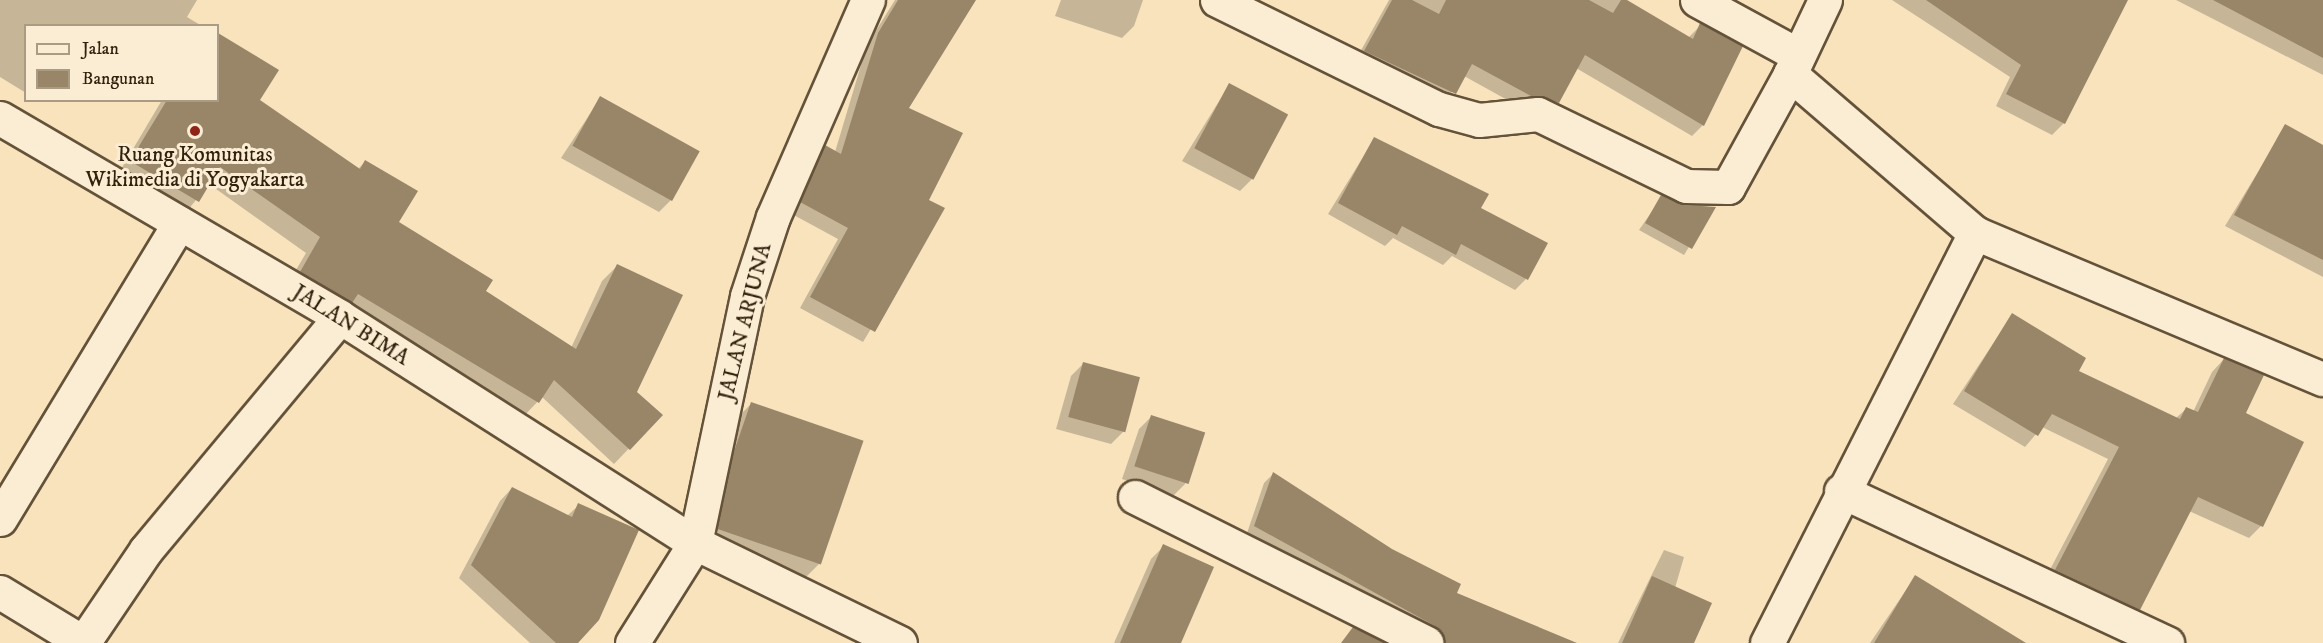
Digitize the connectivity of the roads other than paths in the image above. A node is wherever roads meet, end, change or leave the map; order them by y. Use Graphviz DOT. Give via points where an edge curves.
graph roads {
  1 [pos="868,0"];
  2 [pos="1217,0"];
  3 [pos="1698,0"];
  4 [pos="1825,0"];
  5 [pos="1793,64"];
  6 [pos="0,118"];
  7 [pos="179,223"];
  8 [pos="1976,233"];
  9 [pos="340,317"];
  10 [pos="2323,379"];
  11 [pos="1841,491"];
  12 [pos="1135,497"];
  13 [pos="0,519"];
  14 [pos="695,543"];
  15 [pos="0,592"];
  16 [pos="83,643"];
  17 [pos="632,643"];
  18 [pos="900,643"];
  19 [pos="1426,643"];
  20 [pos="1767,643"];
  21 [pos="2167,643"];
  1 -- 14 [label="street, JALAN ARJUNA" via="762,251"];
  2 -- 5 [label="street" via="1439,109 1479,120 1538,114 1686,186 1728,187"];
  3 -- 5 [label="street"];
  4 -- 5 [label="street"];
  5 -- 8 [label="street"];
  6 -- 7 [label="street, JALAN BIMA"];
  7 -- 9 [label="street, JALAN BIMA"];
  7 -- 13 [label="street"];
  8 -- 10 [label="street"];
  8 -- 11 [label="street"];
  9 -- 14 [label="street, JALAN BIMA"];
  9 -- 16 [label="street" via="146,550"];
  11 -- 20 [label="street"];
  11 -- 21 [label="street"];
  12 -- 19 [label="street"];
  14 -- 17 [label="street, JALAN ARJUNA"];
  14 -- 18 [label="street, JALAN BIMA"];
  15 -- 16 [label="street"];
}
